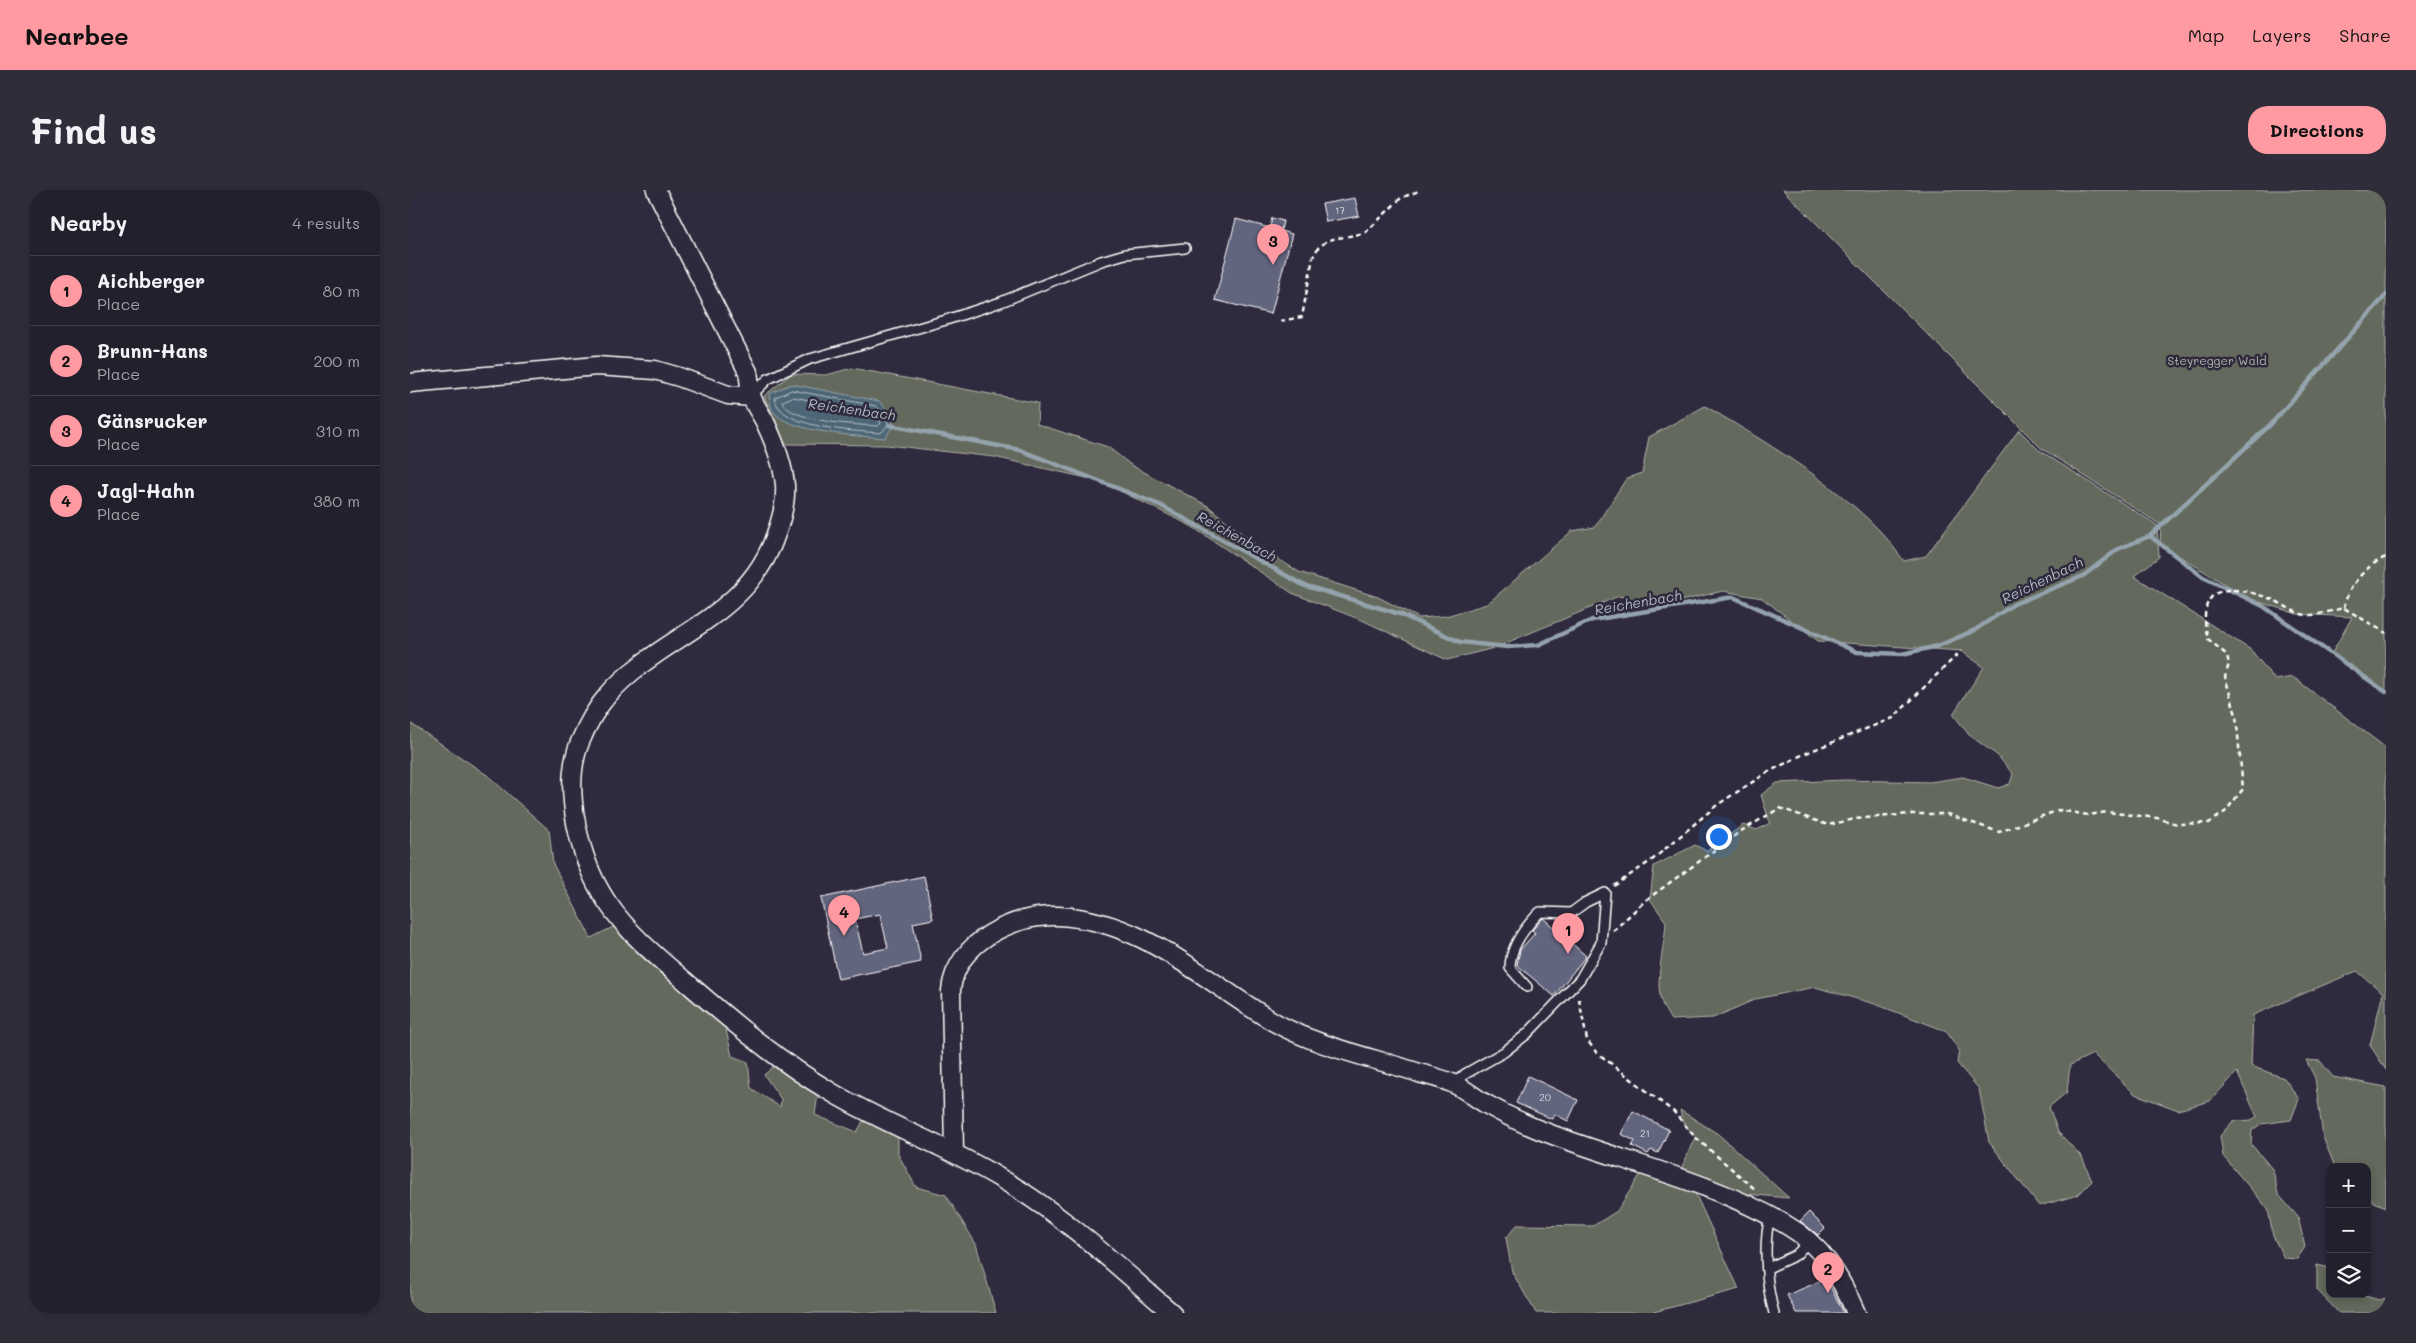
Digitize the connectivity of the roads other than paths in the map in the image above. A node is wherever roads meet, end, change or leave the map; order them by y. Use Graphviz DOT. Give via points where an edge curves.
graph roads {
  1 [pos="656,190"];
  2 [pos="1185,248"];
  3 [pos="410,383"];
  4 [pos="751,397"];
  5 [pos="1527,987"];
  6 [pos="1454,1084"];
  7 [pos="954,1152"];
  8 [pos="1770,1216"];
  9 [pos="1808,1242"];
  10 [pos="1768,1268"];
  11 [pos="1172,1313"];
  12 [pos="1774,1313"];
  13 [pos="1856,1313"];
  1 -- 4 [label="street" via="748,372"];
  2 -- 4 [label="lane" via="1134,253 1101,261 1001,302 810,359 768,378"];
  3 -- 4 [label="street" via="605,366 655,370 728,395"];
  4 -- 7 [label="street" via="771,434 781,462 785,487 774,543 749,583 724,607 632,672 608,694 590,718 578,747 573,774 580,842 590,872 621,921 651,952 758,1045 834,1094"];
  5 -- 6 [label="lane" via="1510,968 1510,954 1531,921 1540,912 1571,913 1605,893 1601,943 1578,980 1526,1034"];
  6 -- 7 [label="street" via="1303,1036 1143,938 1080,919 1036,917 1015,922 993,933 960,960 953,976"];
  6 -- 8 [label="street" via="1529,1126 1668,1172"];
  7 -- 11 [label="street" via="1052,1210"];
  8 -- 9 [label="street"];
  8 -- 10 [label="lane" via="1765,1249"];
  9 -- 10 [label="lane" via="1796,1255"];
  9 -- 13 [label="street" via="1833,1266"];
  10 -- 12 [label="lane"];
}
